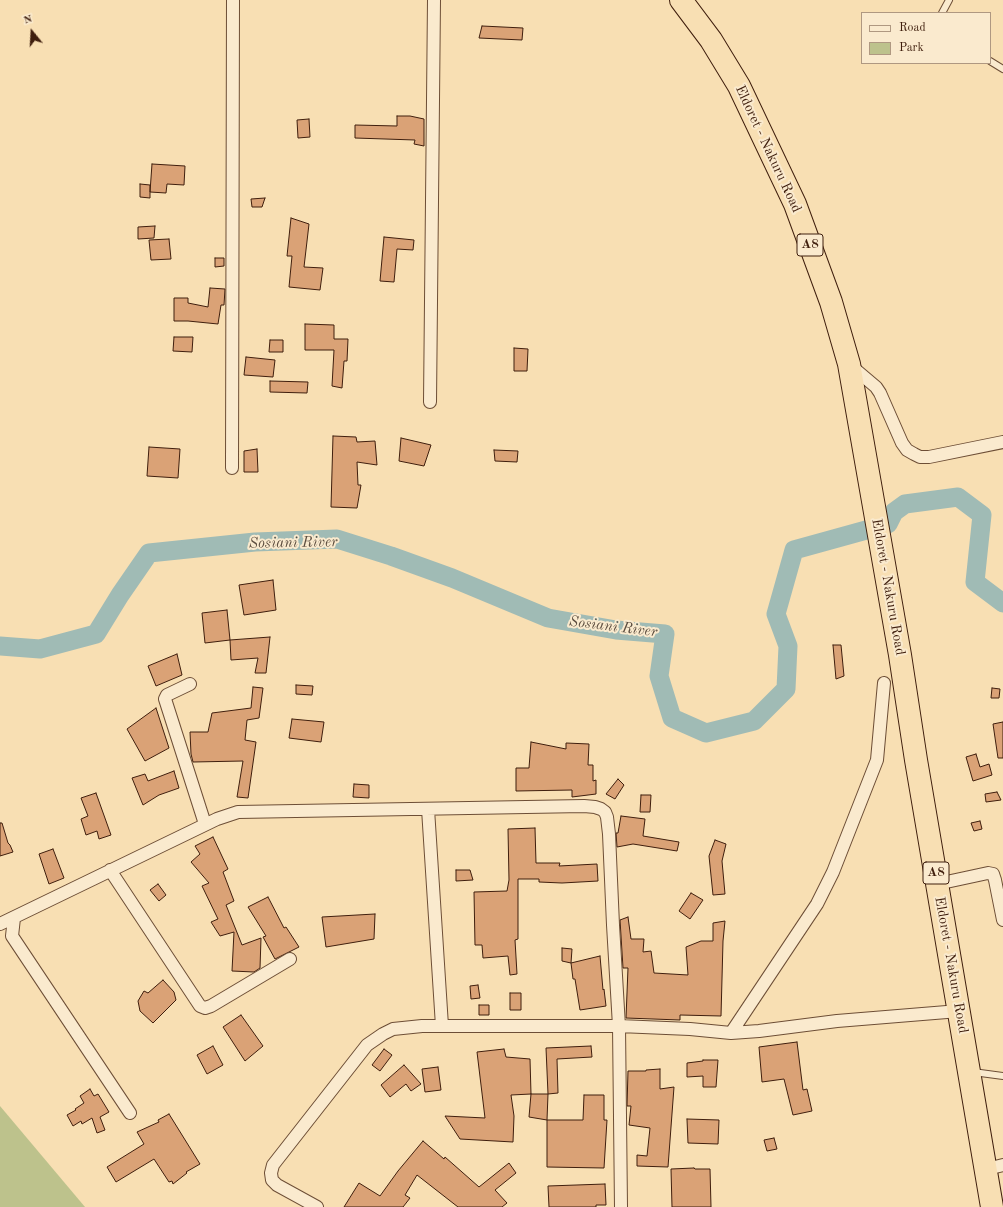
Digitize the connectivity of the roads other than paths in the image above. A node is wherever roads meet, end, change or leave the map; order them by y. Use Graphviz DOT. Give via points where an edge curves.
graph roads {
  1 [pos="233,0"];
  2 [pos="434,0"];
  3 [pos="681,0"];
  4 [pos="949,0"];
  5 [pos="943,12"];
  6 [pos="991,62"];
  7 [pos="1003,70"];
  8 [pos="849,364"];
  9 [pos="430,402"];
  10 [pos="1003,442"];
  11 [pos="232,468"];
  12 [pos="884,683"];
  13 [pos="190,684"];
  14 [pos="428,809"];
  15 [pos="205,824"];
  16 [pos="110,870"];
  17 [pos="937,884"];
  18 [pos="14,918"];
  19 [pos="1003,920"];
  20 [pos="0,924"];
  21 [pos="290,959"];
  22 [pos="959,1011"];
  23 [pos="442,1026"];
  24 [pos="619,1026"];
  25 [pos="731,1033"];
  26 [pos="969,1072"];
  27 [pos="1003,1076"];
  28 [pos="130,1113"];
  29 [pos="995,1167"];
  30 [pos="317,1207"];
  31 [pos="621,1207"];
  32 [pos="992,1207"];
  1 -- 11 [label="street"];
  2 -- 9 [label="street"];
  3 -- 8 [label="highway, Eldoret - Nakuru Road / A8" via="739,86 795,204 825,285"];
  4 -- 5 [label="lane"];
  6 -- 7 [label="lane"];
  8 -- 10 [label="street" via="876,387 902,443 907,450 920,458"];
  8 -- 17 [label="highway, Eldoret - Nakuru Road / A8"];
  12 -- 25 [label="street" via="876,760 833,872 817,904"];
  13 -- 15 [label="street" via="167,695 165,699"];
  14 -- 15 [label="street" via="238,812"];
  14 -- 23 [label="street"];
  14 -- 24 [label="street" via="584,806 595,807 605,812 609,824"];
  15 -- 16 [label="street"];
  16 -- 18 [label="street"];
  16 -- 21 [label="street" via="200,1006 212,1006"];
  17 -- 19 [label="street" via="992,874"];
  17 -- 22 [label="highway, Eldoret - Nakuru Road / A8"];
  18 -- 20 [label="street"];
  18 -- 28 [label="street" via="12,936"];
  22 -- 25 [label="street"];
  22 -- 26 [label="highway, Eldoret - Nakuru Road / A8"];
  23 -- 24 [label="street"];
  23 -- 30 [label="street" via="392,1029 367,1045 273,1165 272,1180 277,1185"];
  24 -- 25 [label="street"];
  24 -- 31 [label="street"];
  26 -- 27 [label="lane"];
  26 -- 29 [label="highway, Eldoret - Nakuru Road / A8"];
  29 -- 32 [label="highway, Eldoret - Nakuru Road / A8"];
}
